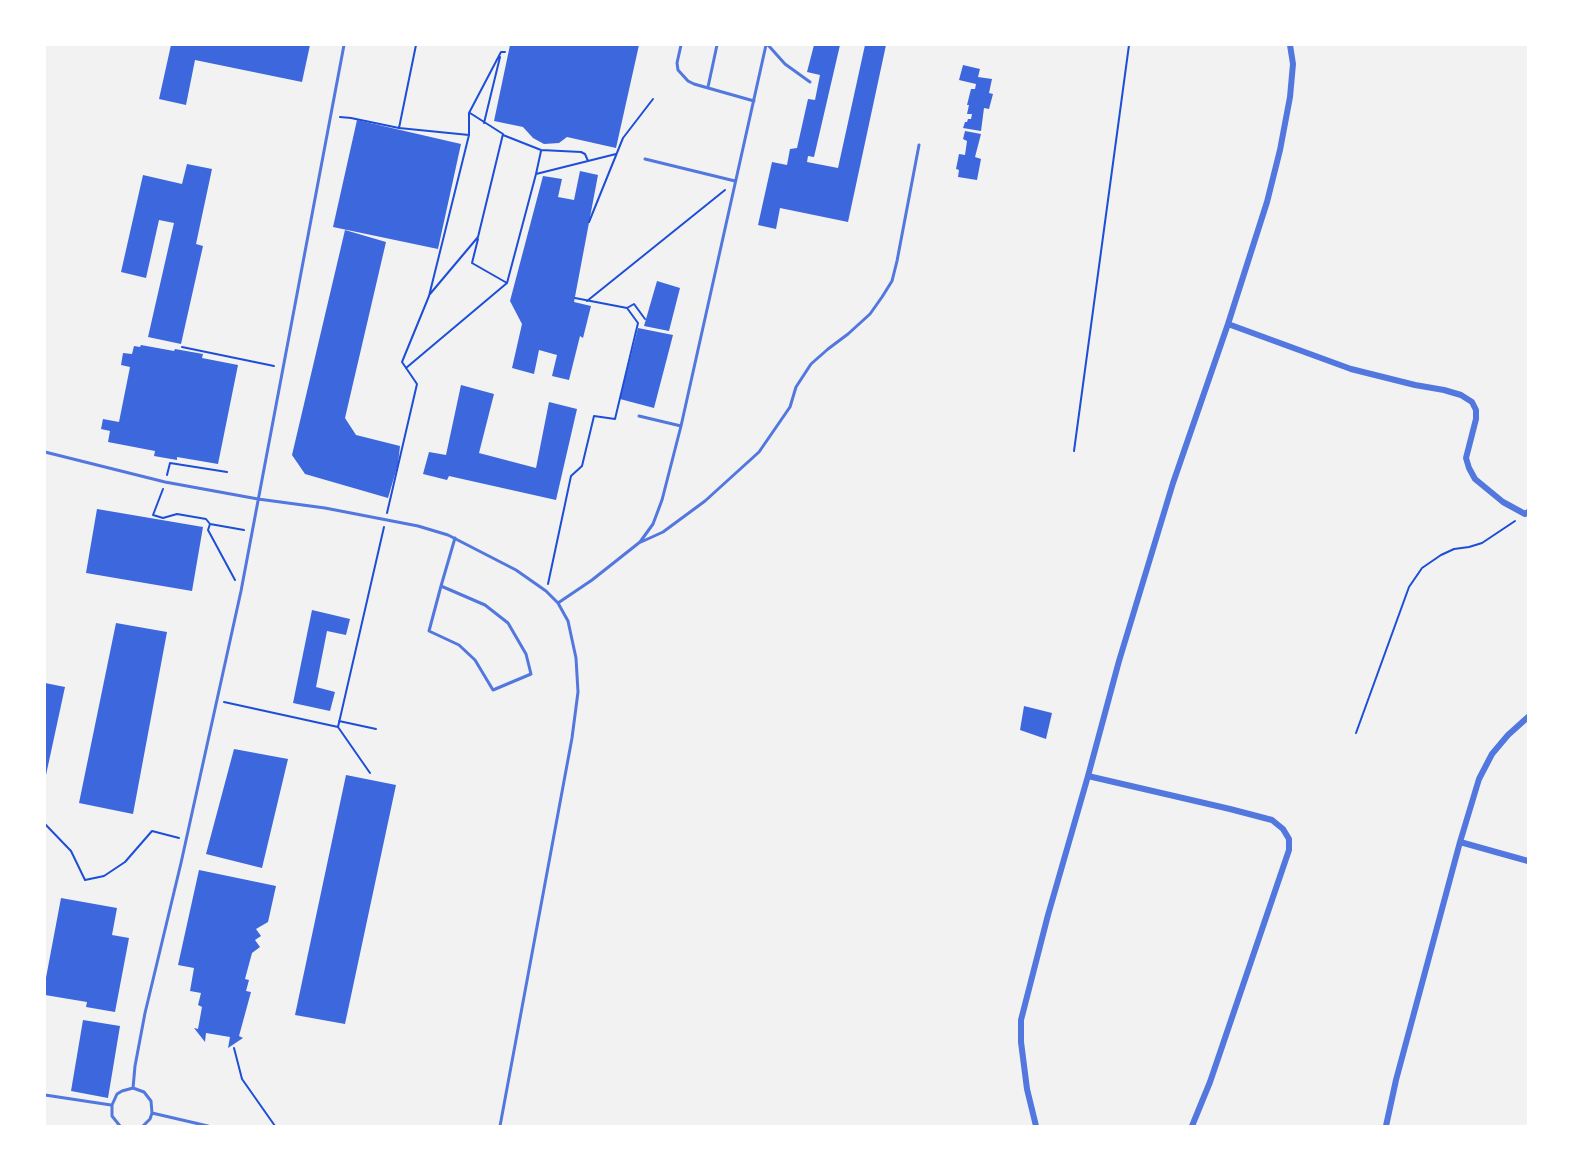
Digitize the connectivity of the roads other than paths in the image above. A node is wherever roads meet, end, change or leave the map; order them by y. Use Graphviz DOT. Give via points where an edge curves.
graph roads {
  1 [pos="344,45"];
  2 [pos="681,45"];
  3 [pos="717,45"];
  4 [pos="767,45"];
  5 [pos="1290,45"];
  6 [pos="810,82"];
  7 [pos="708,88"];
  8 [pos="754,101"];
  9 [pos="919,145"];
  10 [pos="645,159"];
  11 [pos="735,181"];
  12 [pos="1228,324"];
  13 [pos="639,416"];
  14 [pos="681,426"];
  15 [pos="45,452"];
  16 [pos="258,499"];
  17 [pos="1526,513"];
  18 [pos="455,538"];
  19 [pos="640,542"];
  20 [pos="441,586"];
  21 [pos="558,603"];
  22 [pos="1528,717"];
  23 [pos="1088,776"];
  24 [pos="1460,842"];
  25 [pos="1528,861"];
  26 [pos="133,1088"];
  27 [pos="45,1095"];
  28 [pos="112,1105"];
  29 [pos="152,1113"];
  30 [pos="120,1126"];
  31 [pos="143,1126"];
  32 [pos="208,1126"];
  33 [pos="500,1126"];
  34 [pos="1036,1126"];
  35 [pos="1192,1126"];
  36 [pos="1386,1126"];
  1 -- 16 [label="lane"];
  2 -- 7 [label="lane" via="678,70 688,81"];
  3 -- 7 [label="lane"];
  4 -- 6 [label="lane"];
  4 -- 8 [label="lane"];
  5 -- 12 [label="street" via="1290,97 1280,150"];
  7 -- 8 [label="lane"];
  8 -- 11 [label="lane"];
  9 -- 19 [label="lane" via="897,261 892,281 882,297 870,314 811,364 796,387 790,407 759,452 678,522"];
  10 -- 11 [label="lane"];
  11 -- 14 [label="lane"];
  12 -- 17 [label="street" via="1351,369 1461,395 1476,410 1466,458 1475,479 1503,502"];
  12 -- 23 [label="street" via="1161,522"];
  13 -- 14 [label="lane"];
  14 -- 19 [label="lane" via="662,500 653,524"];
  15 -- 16 [label="lane" via="165,482"];
  16 -- 18 [label="lane" via="418,526"];
  16 -- 26 [label="lane" via="241,591 145,1013"];
  18 -- 20 [label="lane"];
  18 -- 21 [label="lane" via="516,570"];
  19 -- 21 [label="lane"];
  20 -- 20 [label="lane" via="485,605 507,623 526,654 531,674 493,690 475,660 459,645 429,631"];
  21 -- 33 [label="lane" via="568,621 578,692"];
  22 -- 24 [label="street" via="1492,754 1479,779"];
  23 -- 34 [label="street" via="1021,1020 1027,1089"];
  23 -- 35 [label="street" via="1272,820 1289,839 1289,850"];
  24 -- 25 [label="street"];
  24 -- 36 [label="street"];
  26 -- 28 [label="lane" via="117,1094"];
  26 -- 29 [label="lane" via="148,1096"];
  27 -- 28 [label="lane"];
  28 -- 30 [label="lane" via="112,1116"];
  29 -- 31 [label="lane"];
  29 -- 32 [label="lane"];
}
